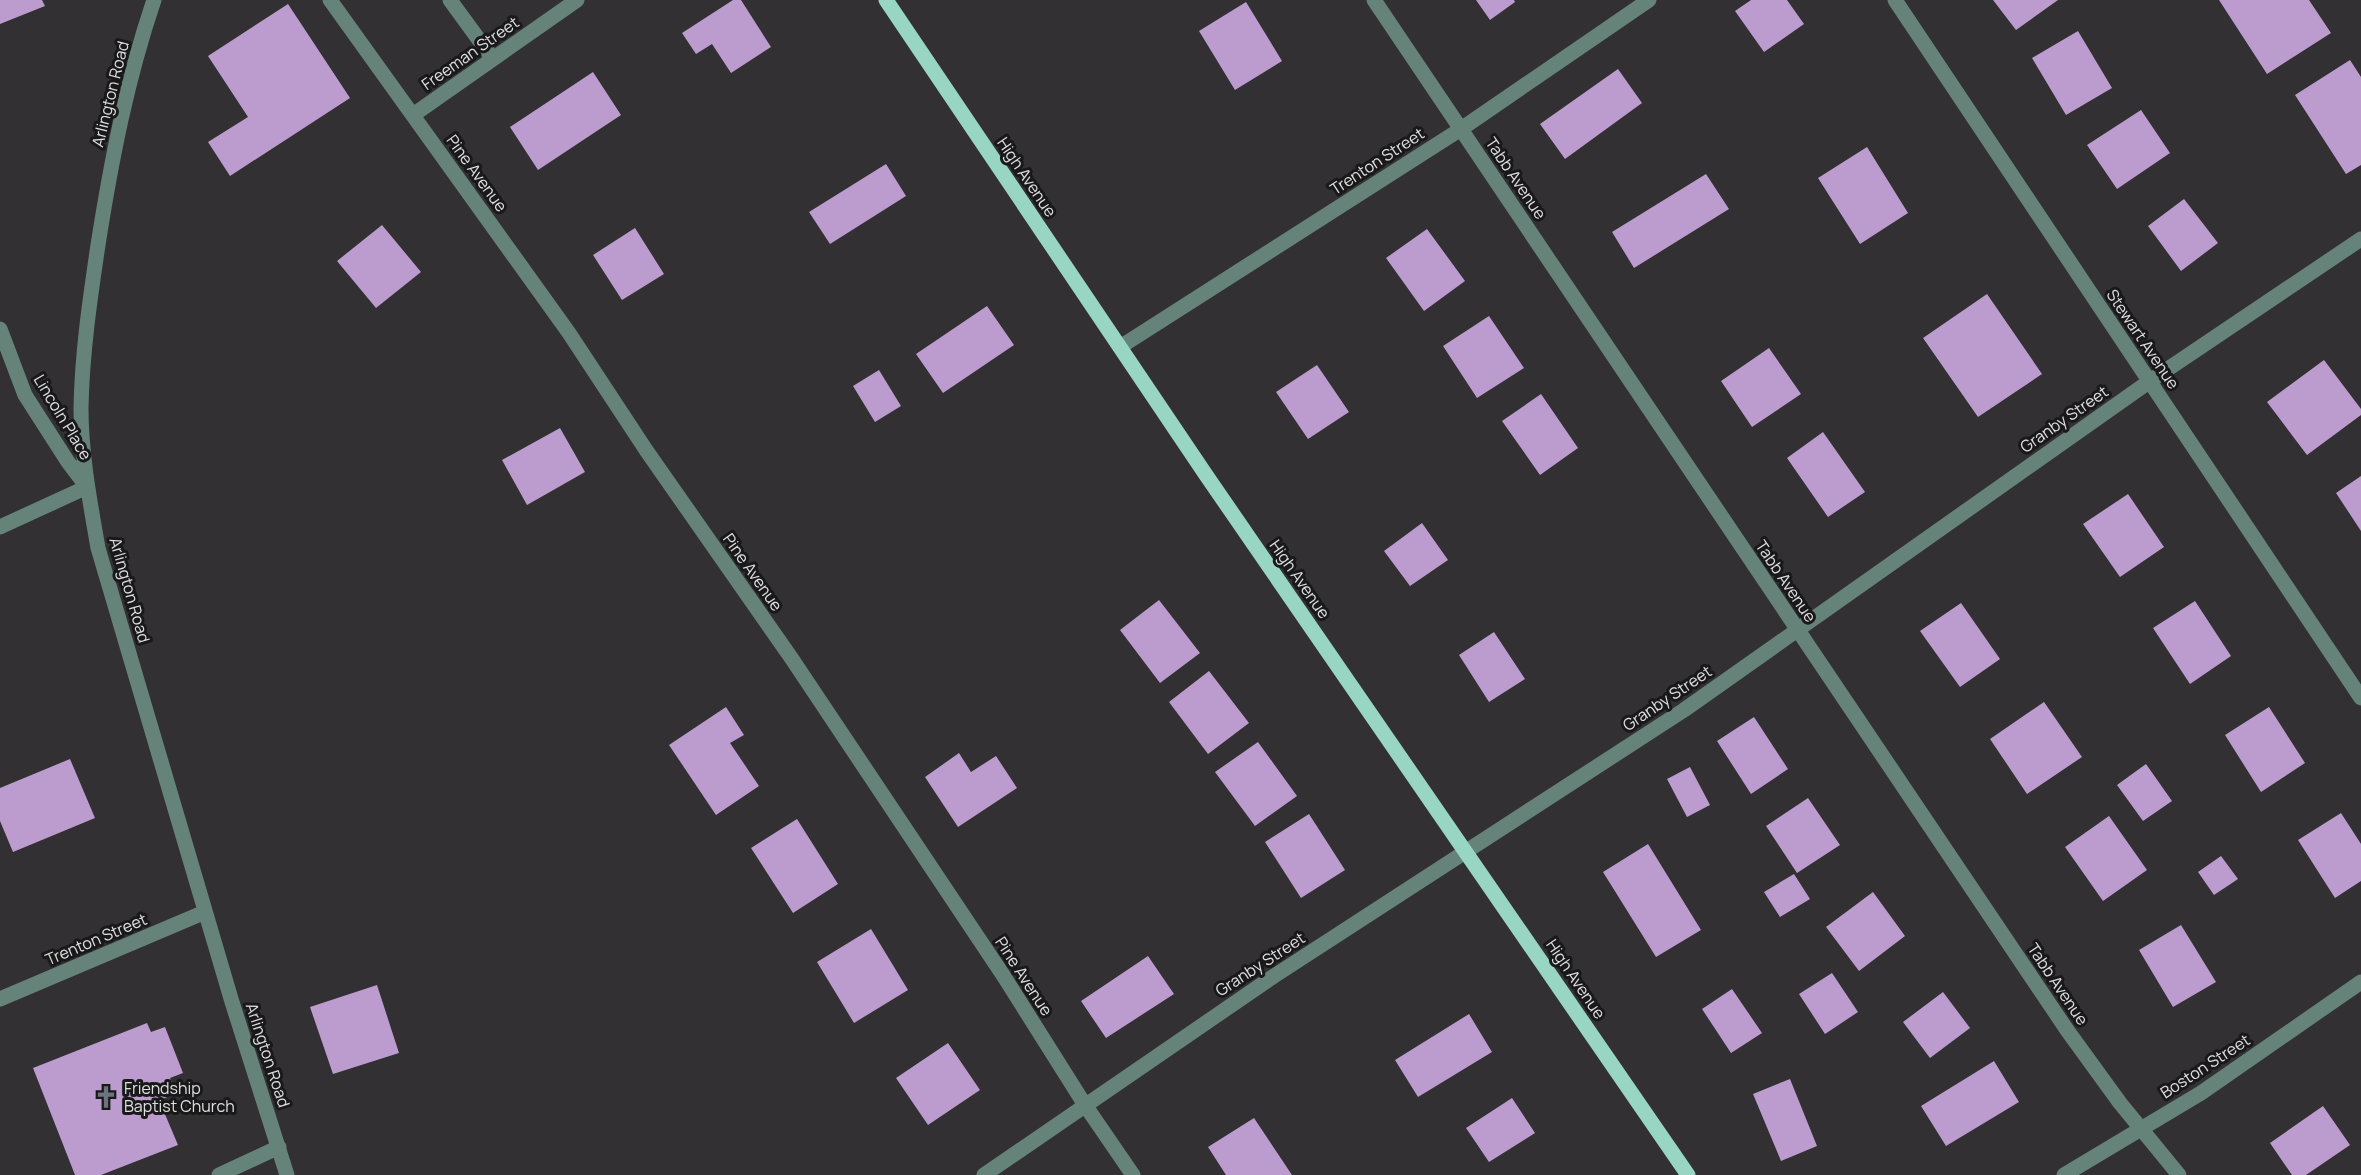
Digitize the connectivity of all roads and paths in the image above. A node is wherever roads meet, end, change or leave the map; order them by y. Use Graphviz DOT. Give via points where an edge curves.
graph roads {
  1 [pos="154,0"];
  2 [pos="330,0"];
  3 [pos="450,0"];
  4 [pos="577,0"];
  5 [pos="886,0"];
  6 [pos="1374,0"];
  7 [pos="1649,0"];
  8 [pos="1895,0"];
  9 [pos="493,59"];
  10 [pos="413,115"];
  11 [pos="1461,129"];
  12 [pos="2361,239"];
  13 [pos="0,329"];
  14 [pos="1120,347"];
  15 [pos="2151,381"];
  16 [pos="87,487"];
  17 [pos="0,528"];
  18 [pos="1796,629"];
  19 [pos="2361,698"];
  20 [pos="1468,852"];
  21 [pos="205,912"];
  22 [pos="2361,982"];
  23 [pos="0,999"];
  24 [pos="1085,1105"];
  25 [pos="2140,1128"];
  26 [pos="279,1147"];
  27 [pos="219,1175"];
  28 [pos="287,1175"];
  29 [pos="984,1175"];
  30 [pos="1133,1175"];
  31 [pos="1688,1175"];
  32 [pos="2064,1175"];
  33 [pos="2179,1175"];
  1 -- 16 [label="street, Arlington Road" via="110,168 85,332 81,410"];
  2 -- 10 [label="street, Pine Avenue"];
  3 -- 9 [label="street"];
  4 -- 9 [label="street, Freeman Street"];
  5 -- 14 [label="main road, High Avenue"];
  6 -- 11 [label="street, Tabb Avenue"];
  7 -- 11 [label="street, Trenton Street"];
  8 -- 15 [label="street, Stewart Avenue"];
  9 -- 10 [label="street, Freeman Street"];
  10 -- 24 [label="street, Pine Avenue" via="569,333 645,450 792,659"];
  11 -- 14 [label="street, Trenton Street"];
  11 -- 18 [label="street, Tabb Avenue"];
  12 -- 15 [label="street, Granby Street"];
  13 -- 16 [label="street, Lincoln Place" via="26,395"];
  14 -- 20 [label="main road, High Avenue"];
  15 -- 18 [label="street, Granby Street"];
  15 -- 19 [label="street, Stewart Avenue"];
  16 -- 17 [label="street"];
  16 -- 21 [label="street, Arlington Road" via="98,548"];
  18 -- 20 [label="street, Granby Street" via="1684,710"];
  18 -- 25 [label="street, Tabb Avenue" via="2067,1030"];
  20 -- 24 [label="street, Granby Street" via="1274,976"];
  20 -- 31 [label="main road, High Avenue"];
  21 -- 23 [label="street, Trenton Street"];
  21 -- 26 [label="street, Arlington Road"];
  22 -- 25 [label="street, Boston Street" via="2201,1093"];
  24 -- 29 [label="street, Granby Street"];
  24 -- 30 [label="street, Pine Avenue"];
  25 -- 32 [label="street, Boston Street"];
  25 -- 33 [label="street, Tabb Avenue"];
  26 -- 27 [label="street"];
  26 -- 28 [label="street, Arlington Road"];
}
